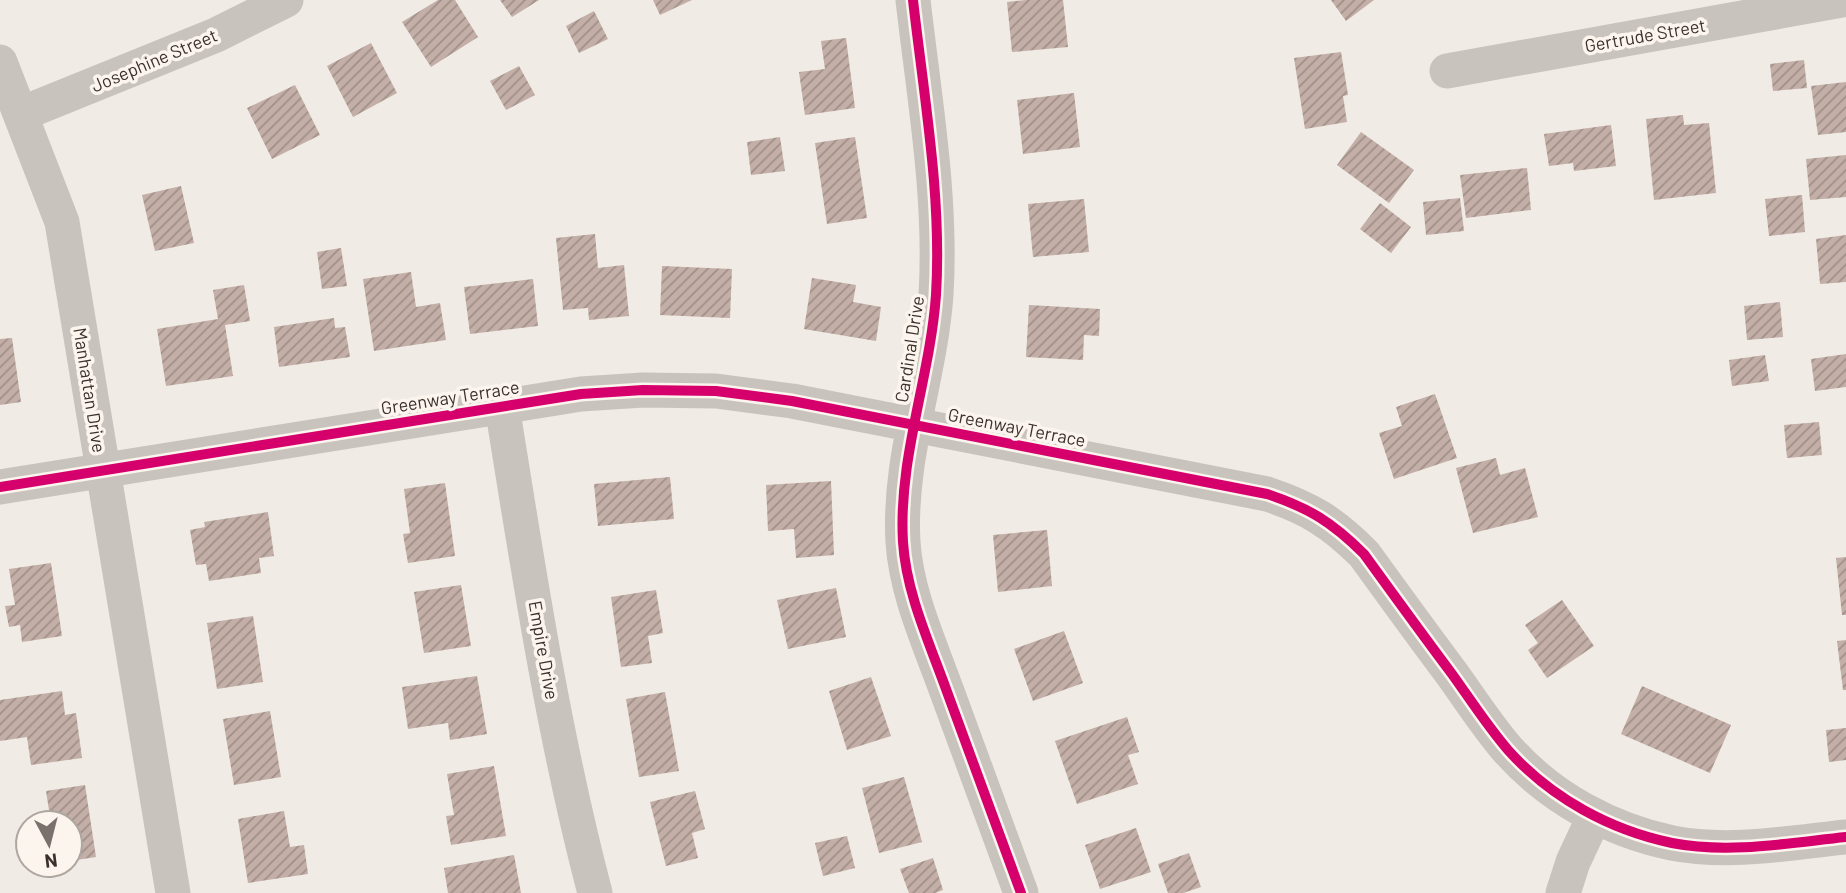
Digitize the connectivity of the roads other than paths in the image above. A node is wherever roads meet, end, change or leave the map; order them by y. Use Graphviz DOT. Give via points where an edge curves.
graph roads {
  1 [pos="286,0"];
  2 [pos="913,0"];
  3 [pos="1842,0"];
  4 [pos="0,62"];
  5 [pos="1447,71"];
  6 [pos="21,114"];
  7 [pos="502,405"];
  8 [pos="914,424"];
  9 [pos="104,472"];
  10 [pos="0,487"];
  11 [pos="1594,817"];
  12 [pos="1846,836"];
  13 [pos="173,893"];
  14 [pos="595,893"];
  15 [pos="1021,893"];
  16 [pos="1563,893"];
  1 -- 6 [label="street, Josephine Street" via="216,35"];
  2 -- 8 [label="street, Cardinal Drive" via="934,186 937,261 928,367"];
  3 -- 5 [label="street, Gertrude Street"];
  4 -- 6 [label="street, Manhattan Drive"];
  6 -- 9 [label="street, Manhattan Drive" via="62,222"];
  7 -- 8 [label="street, Greenway Terrace" via="581,394 716,391"];
  7 -- 9 [label="street, Greenway Terrace"];
  7 -- 14 [label="street, Empire Drive" via="551,688"];
  8 -- 11 [label="street, Greenway Terrace" via="1267,494 1300,505 1339,529 1364,554 1508,750 1553,791"];
  8 -- 15 [label="street, Cardinal Drive" via="903,498 903,544 910,581"];
  9 -- 10 [label="street, Greenway Terrace"];
  9 -- 13 [label="street, Manhattan Drive"];
  11 -- 12 [label="street, Greenway Terrace" via="1672,843 1717,848"];
  11 -- 16 [label="street"];
}
